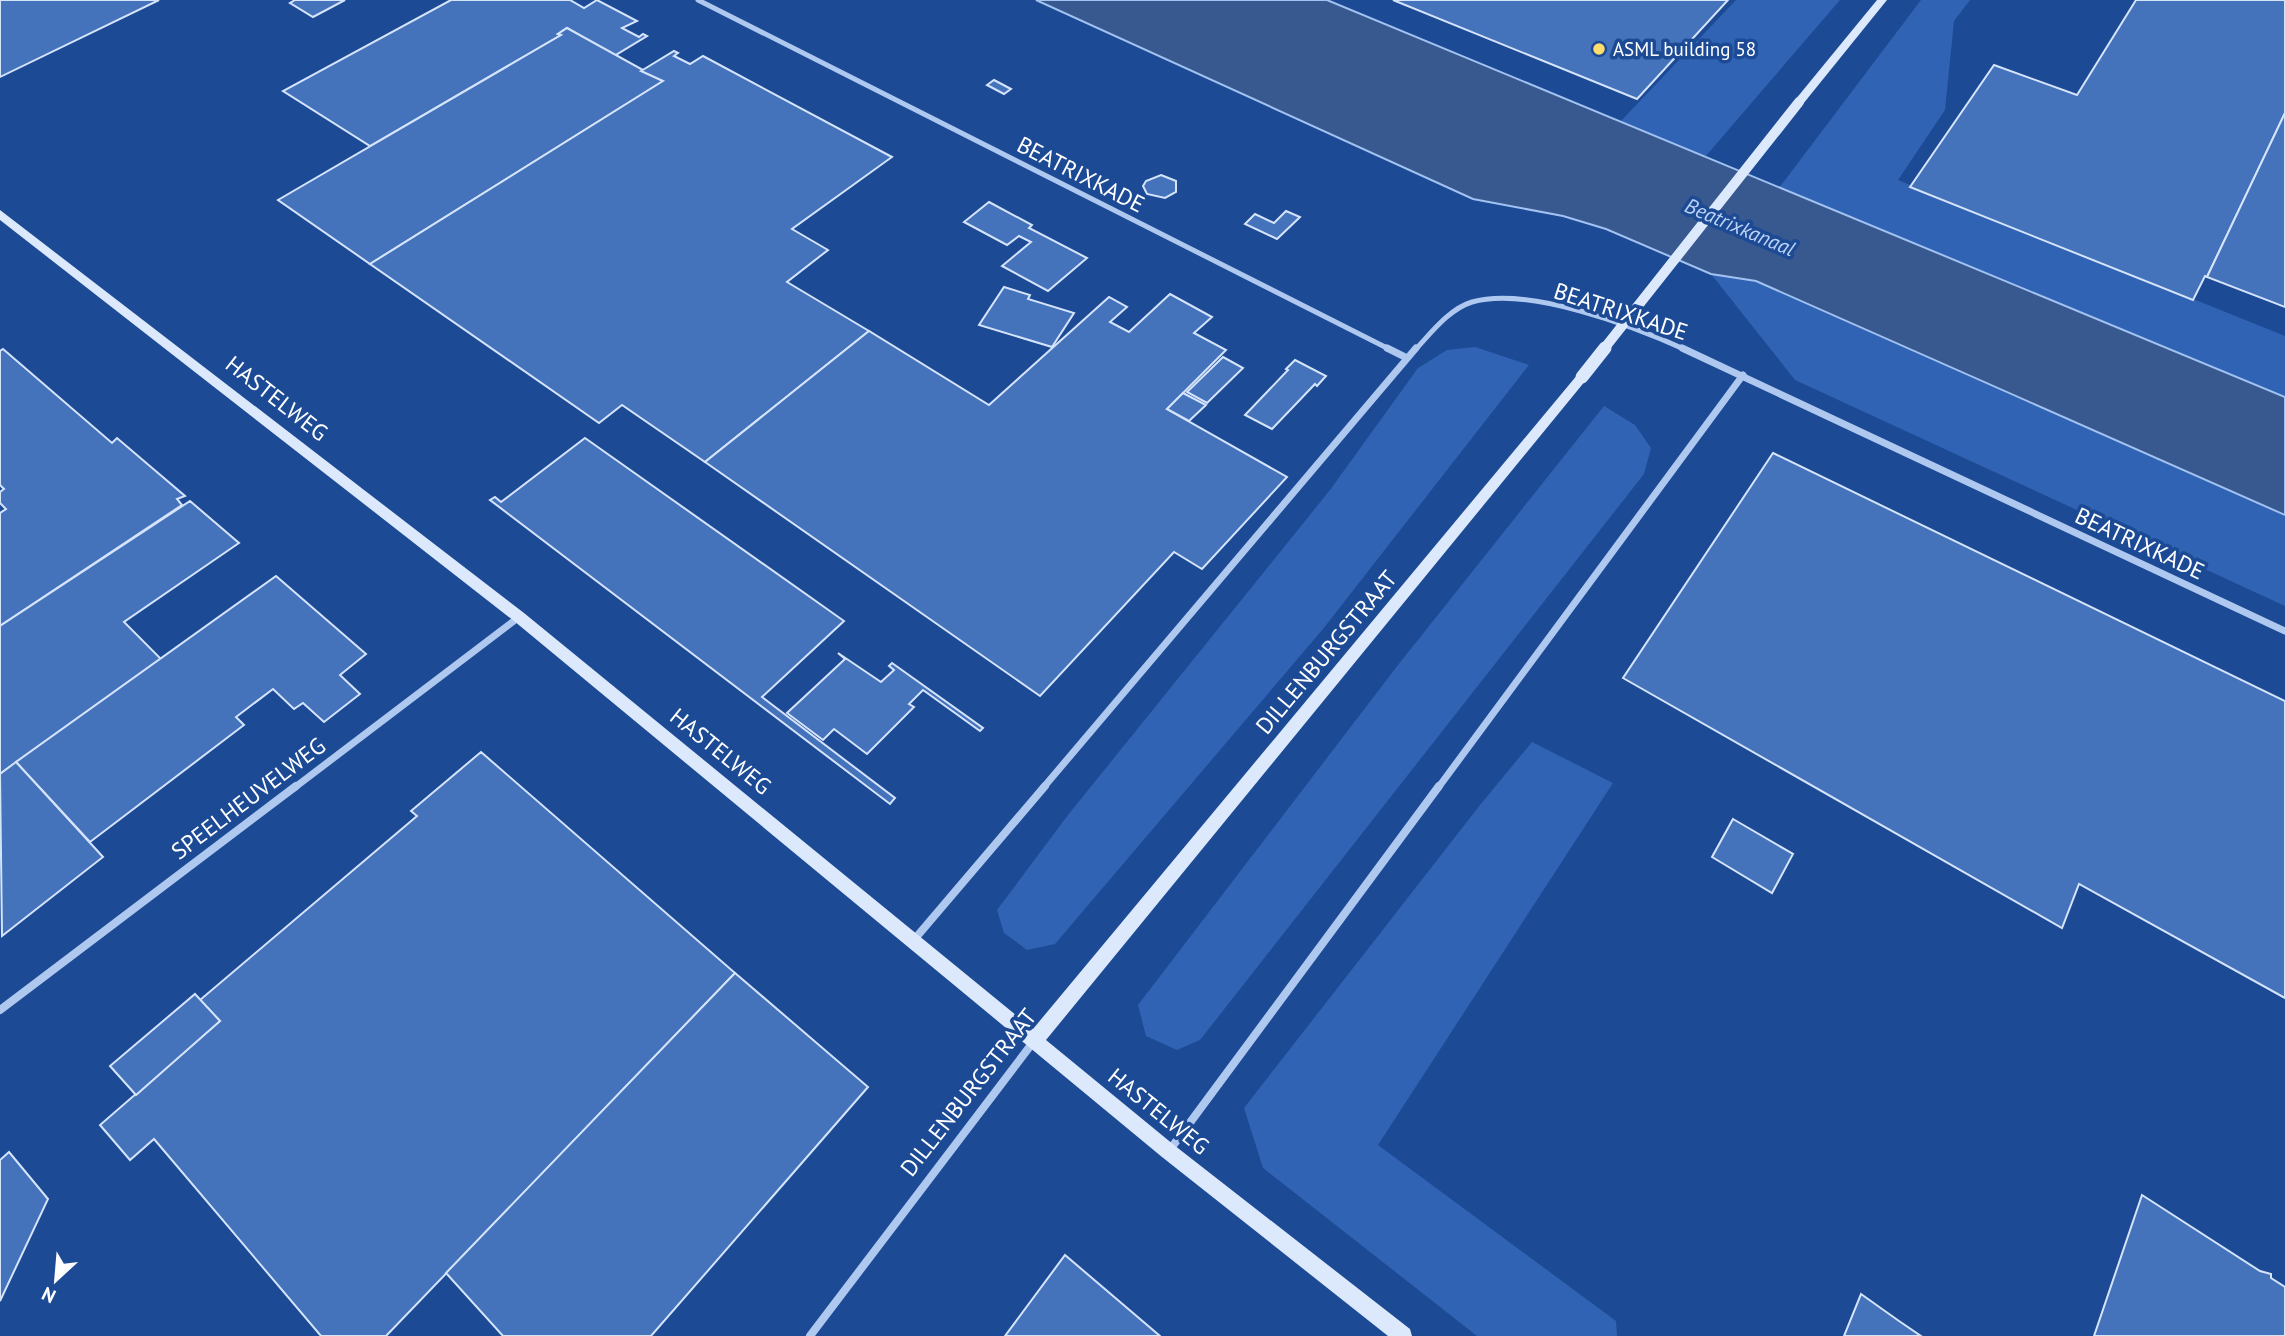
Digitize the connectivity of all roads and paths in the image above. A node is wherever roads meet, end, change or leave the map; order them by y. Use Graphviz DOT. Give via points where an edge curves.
graph roads {
  1 [pos="698,0"];
  2 [pos="1882,0"];
  3 [pos="0,214"];
  4 [pos="1407,358"];
  5 [pos="1743,375"];
  6 [pos="519,617"];
  7 [pos="2285,631"];
  8 [pos="913,941"];
  9 [pos="0,1010"];
  10 [pos="1035,1040"];
  11 [pos="1168,1151"];
  12 [pos="810,1336"];
  13 [pos="1403,1336"];
  1 -- 4 [label="street, BEATRIXKADE"];
  2 -- 10 [label="street, DILLENBURGSTRAAT, bridge" via="1582,377"];
  3 -- 6 [label="street, HASTELWEG"];
  4 -- 5 [label="street, BEATRIXKADE" via="1438,325 1471,302 1511,298 1582,312 1667,341"];
  4 -- 8 [label="street"];
  5 -- 7 [label="street, BEATRIXKADE"];
  5 -- 11 [label="street"];
  6 -- 8 [label="street, HASTELWEG"];
  6 -- 9 [label="street, SPEELHEUVELWEG"];
  8 -- 10 [label="street, HASTELWEG"];
  10 -- 11 [label="street, HASTELWEG"];
  10 -- 12 [label="street, DILLENBURGSTRAAT"];
  11 -- 13 [label="street, HASTELWEG"];
}
